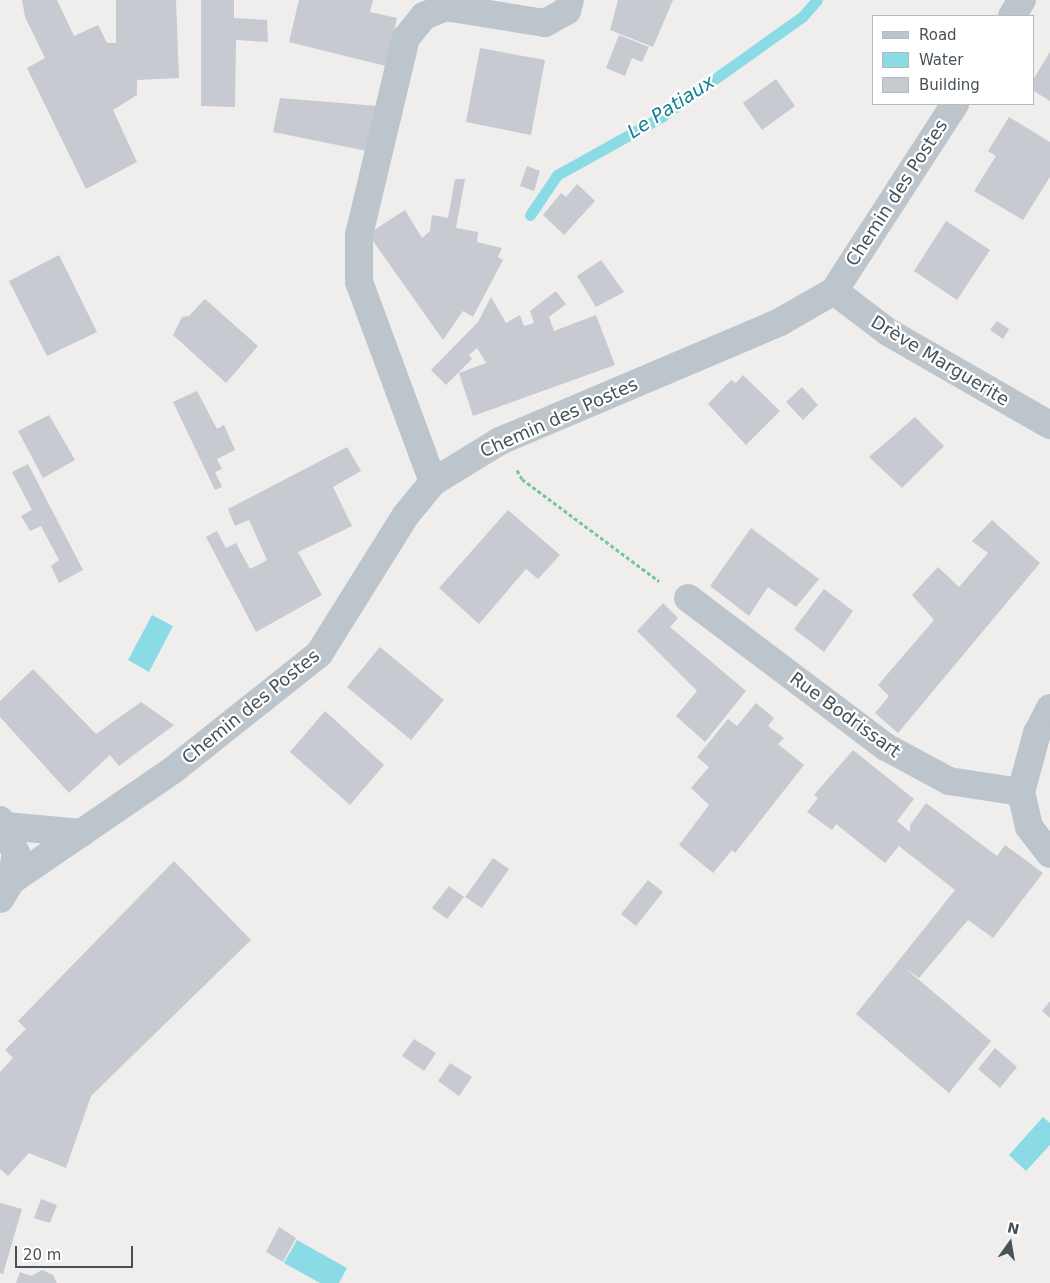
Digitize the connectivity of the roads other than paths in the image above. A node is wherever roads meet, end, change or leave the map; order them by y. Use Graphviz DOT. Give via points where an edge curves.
graph roads {
  1 [pos="570,0"];
  2 [pos="1022,0"];
  3 [pos="1013,15"];
  4 [pos="954,105"];
  5 [pos="834,291"];
  6 [pos="1050,425"];
  7 [pos="433,482"];
  8 [pos="688,598"];
  9 [pos="1050,708"];
  10 [pos="1021,792"];
  11 [pos="3,823"];
  12 [pos="82,834"];
  13 [pos="1050,854"];
  14 [pos="6,890"];
  1 -- 7 [label="street" via="567,11 545,23 445,7 424,16 406,38 359,235 359,282"];
  2 -- 3 [label="street"];
  4 -- 5 [label="street, Chemin des Postes"];
  5 -- 6 [label="street, Drève Marguerite" via="888,332"];
  5 -- 7 [label="street, Chemin des Postes" via="780,322 500,441"];
  7 -- 12 [label="street, Chemin des Postes" via="406,515 320,654 173,770"];
  8 -- 10 [label="street, Rue Bodrissart" via="886,747 949,781"];
  9 -- 10 [label="street" via="1036,733"];
  10 -- 13 [label="street" via="1029,827"];
  11 -- 12 [label="street"];
  11 -- 14 [label="street" via="16,853"];
  12 -- 14 [label="street, Chemin des Postes"];
}
